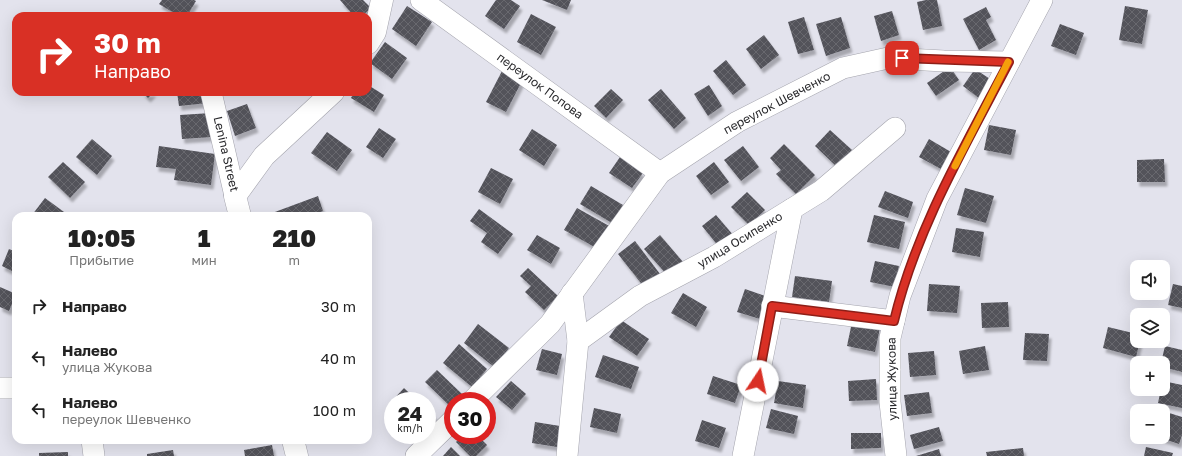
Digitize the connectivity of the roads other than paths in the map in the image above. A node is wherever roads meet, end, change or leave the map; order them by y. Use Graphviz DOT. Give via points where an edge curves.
graph roads {
  1 [pos="382,0"];
  2 [pos="421,0"];
  3 [pos="1042,0"];
  4 [pos="372,37"];
  5 [pos="1009,62"];
  6 [pos="212,96"];
  7 [pos="329,96"];
  8 [pos="895,128"];
  9 [pos="660,173"];
  10 [pos="238,206"];
  11 [pos="792,209"];
  12 [pos="572,293"];
  13 [pos="772,306"];
  14 [pos="894,321"];
  15 [pos="578,341"];
  16 [pos="0,388"];
  17 [pos="12,388"];
  18 [pos="481,392"];
  19 [pos="444,429"];
  20 [pos="92,444"];
  21 [pos="294,444"];
  22 [pos="94,456"];
  23 [pos="297,456"];
  24 [pos="416,456"];
  25 [pos="567,456"];
  26 [pos="743,456"];
  27 [pos="896,456"];
  1 -- 4 [label="street"];
  2 -- 9 [label="street, переулок Попова"];
  3 -- 5 [label="street, улица Жукова"];
  5 -- 9 [label="street, переулок Шевченко" via="888,58 843,68 737,122"];
  5 -- 14 [label="street, улица Жукова" via="937,199 900,296"];
  6 -- 10 [label="street, Lenina Street"];
  7 -- 10 [label="street" via="264,156"];
  8 -- 11 [label="street, улица Осипенко" via="821,191"];
  9 -- 12 [label="street, переулок Шевченко"];
  11 -- 13 [label="street"];
  11 -- 15 [label="street, улица Осипенко" via="714,257 640,296"];
  12 -- 15 [label="street"];
  12 -- 18 [label="street, переулок Шевченко" via="550,324"];
  13 -- 14 [label="street"];
  13 -- 26 [label="street"];
  14 -- 27 [label="street, улица Жукова" via="890,338 890,402"];
  15 -- 25 [label="street"];
  16 -- 17 [label="street"];
  19 -- 24 [label="street"];
  20 -- 22 [label="street"];
  21 -- 23 [label="street"];
}
